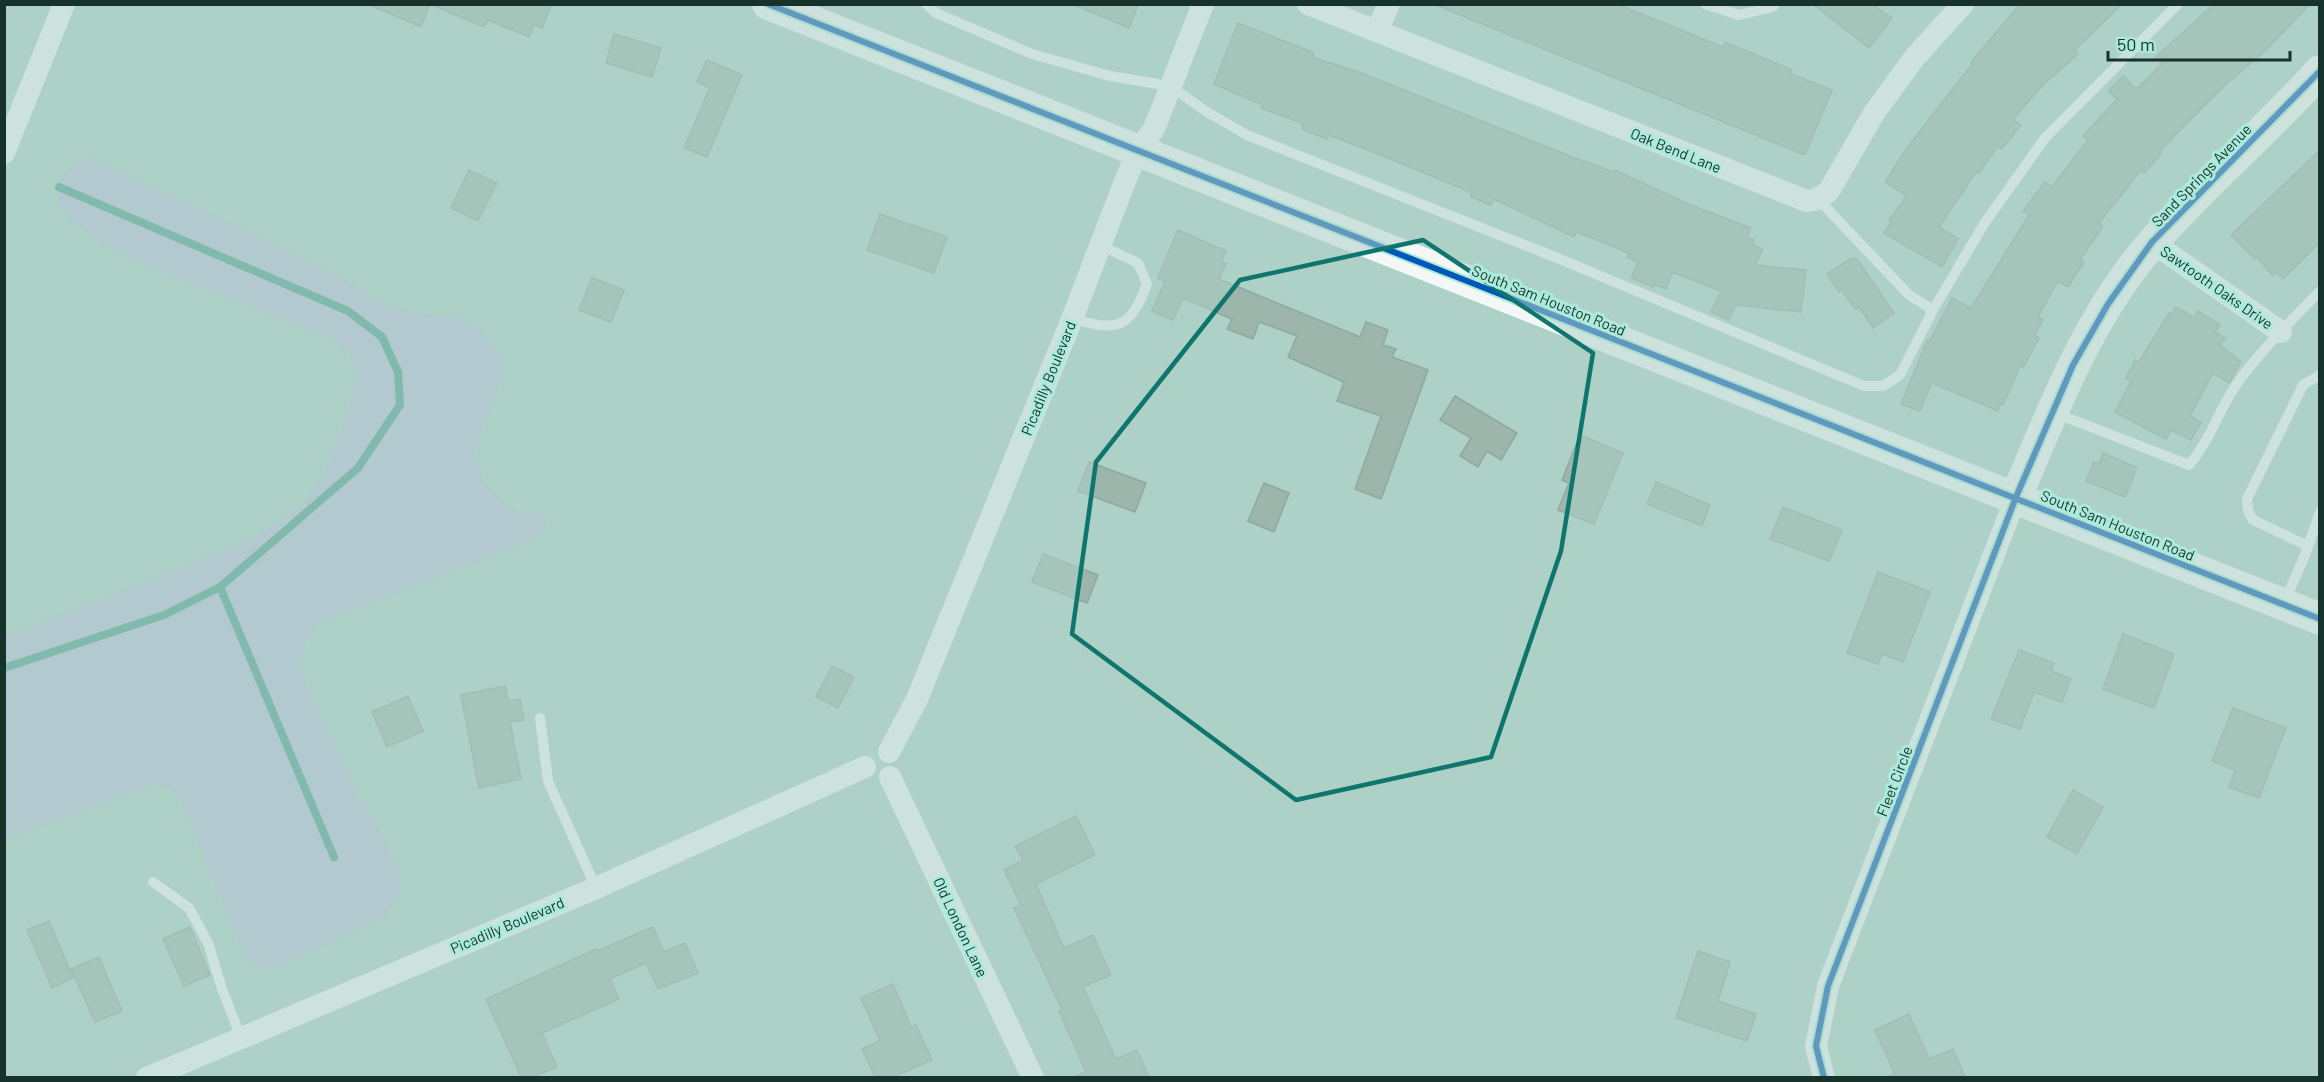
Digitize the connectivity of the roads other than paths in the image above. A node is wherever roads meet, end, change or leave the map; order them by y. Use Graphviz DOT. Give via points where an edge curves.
graph roads {
  1 [pos="64,4"];
  2 [pos="768,4"];
  3 [pos="926,4"];
  4 [pos="1203,4"];
  5 [pos="1308,4"];
  6 [pos="1389,4"];
  7 [pos="1706,4"];
  8 [pos="1775,4"];
  9 [pos="1963,4"];
  10 [pos="2178,4"];
  11 [pos="1377,31"];
  12 [pos="2319,71"];
  13 [pos="1170,86"];
  14 [pos="1138,151"];
  15 [pos="4,153"];
  16 [pos="1818,199"];
  17 [pos="2152,242"];
  18 [pos="1099,245"];
  19 [pos="2319,291"];
  20 [pos="1933,310"];
  21 [pos="1072,319"];
  22 [pos="2281,332"];
  23 [pos="2319,375"];
  24 [pos="2052,412"];
  25 [pos="2016,497"];
  26 [pos="2319,512"];
  27 [pos="2313,540"];
  28 [pos="2284,604"];
  29 [pos="2319,619"];
  30 [pos="540,718"];
  31 [pos="890,752"];
  32 [pos="865,767"];
  33 [pos="890,777"];
  34 [pos="153,882"];
  35 [pos="596,888"];
  36 [pos="241,1038"];
  37 [pos="147,1077"];
  38 [pos="1033,1077"];
  39 [pos="1824,1077"];
  1 -- 15 [label="street"];
  2 -- 14 [label="street, South Sam Houston Road"];
  3 -- 13 [label="lane" via="936,13 1032,54 1110,76"];
  4 -- 13 [label="street, Picadilly Boulevard"];
  5 -- 11 [label="street, Oak Bend Lane"];
  6 -- 11 [label="street"];
  7 -- 8 [label="lane" via="1739,15"];
  9 -- 16 [label="street" via="1915,57 1874,113 1829,191"];
  10 -- 20 [label="lane" via="2045,138 1984,224"];
  11 -- 16 [label="street, Oak Bend Lane" via="1794,198"];
  12 -- 17 [label="street, Sand Springs Avenue"];
  13 -- 14 [label="street, Picadilly Boulevard" via="1154,129"];
  13 -- 20 [label="lane" via="1247,135 1555,257 1864,386 1883,386 1900,375"];
  14 -- 18 [label="street, Picadilly Boulevard"];
  14 -- 25 [label="street, South Sam Houston Road"];
  16 -- 20 [label="lane" via="1909,295"];
  17 -- 22 [label="street, Sawtooth Oaks Drive"];
  17 -- 24 [label="street, Sand Springs Avenue" via="2108,304"];
  18 -- 21 [label="street, Picadilly Boulevard"];
  18 -- 21 [label="lane" via="1138,263 1147,284 1140,303 1117,325 1108,328"];
  19 -- 22 [label="lane"];
  21 -- 31 [label="street, Picadilly Boulevard" via="917,699"];
  22 -- 24 [label="lane" via="2232,392 2203,449 2189,465"];
  23 -- 27 [label="lane" via="2303,385 2247,499 2253,520"];
  24 -- 25 [label="street, Sand Springs Avenue"];
  25 -- 28 [label="street, South Sam Houston Road"];
  25 -- 39 [label="street, Fleet Circle" via="1828,986 1816,1046"];
  26 -- 27 [label="lane"];
  27 -- 28 [label="lane"];
  28 -- 29 [label="street, South Sam Houston Road"];
  30 -- 35 [label="lane" via="548,781"];
  31 -- 32 [label="street" via="874,750"];
  31 -- 33 [label="street" via="896,764"];
  32 -- 33 [label="street" via="875,779"];
  32 -- 35 [label="street, Picadilly Boulevard"];
  33 -- 38 [label="street, Old London Lane"];
  34 -- 36 [label="lane" via="189,908 208,943"];
  35 -- 36 [label="street, Picadilly Boulevard"];
  36 -- 37 [label="street, Picadilly Boulevard"];
}
